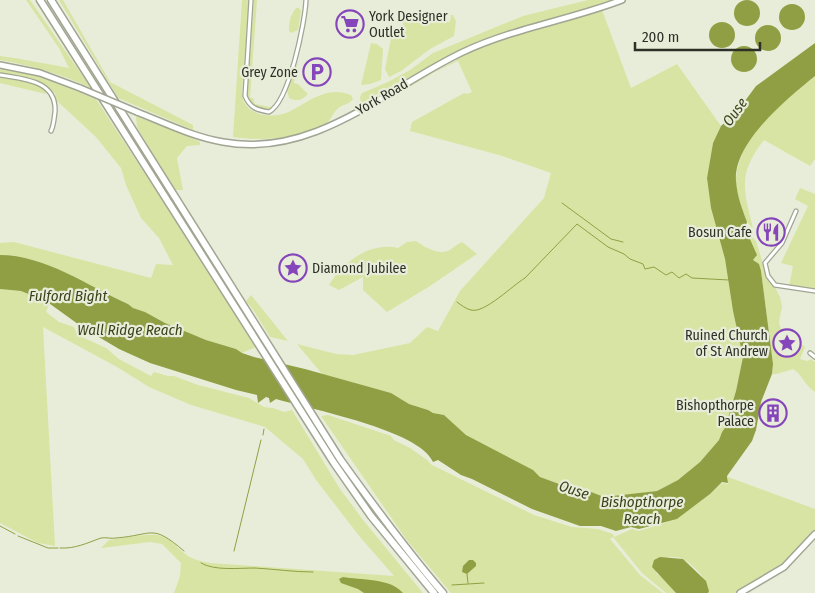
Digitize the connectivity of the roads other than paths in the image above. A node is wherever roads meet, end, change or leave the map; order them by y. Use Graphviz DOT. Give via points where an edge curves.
graph roads {
  1 [pos="36,0"];
  2 [pos="40,0"];
  3 [pos="52,0"];
  4 [pos="252,0"];
  5 [pos="306,0"];
  6 [pos="622,0"];
  7 [pos="52,19"];
  8 [pos="0,65"];
  9 [pos="0,75"];
  10 [pos="51,131"];
  11 [pos="796,211"];
  12 [pos="815,291"];
  13 [pos="243,313"];
  14 [pos="810,353"];
  15 [pos="815,357"];
  16 [pos="337,461"];
  17 [pos="815,534"];
  18 [pos="434,593"];
  19 [pos="443,593"];
  20 [pos="740,593"];
  1 -- 7 [label="highway"];
  2 -- 7 [label="highway"];
  3 -- 13 [label="highway"];
  4 -- 5 [label="street" via="245,96 255,109 269,112 281,98 298,52"];
  6 -- 8 [label="main road, York Road, bridge" via="509,33 463,52 327,128 263,144 232,144 196,136 40,73"];
  7 -- 13 [label="highway"];
  9 -- 10 [label="street" via="45,87 55,102"];
  11 -- 12 [label="street" via="782,244 765,263 768,276 775,285"];
  13 -- 16 [label="highway"];
  14 -- 15 [label="street"];
  16 -- 18 [label="highway" via="371,516"];
  16 -- 19 [label="highway"];
  17 -- 20 [label="main road" via="784,567"];
}
